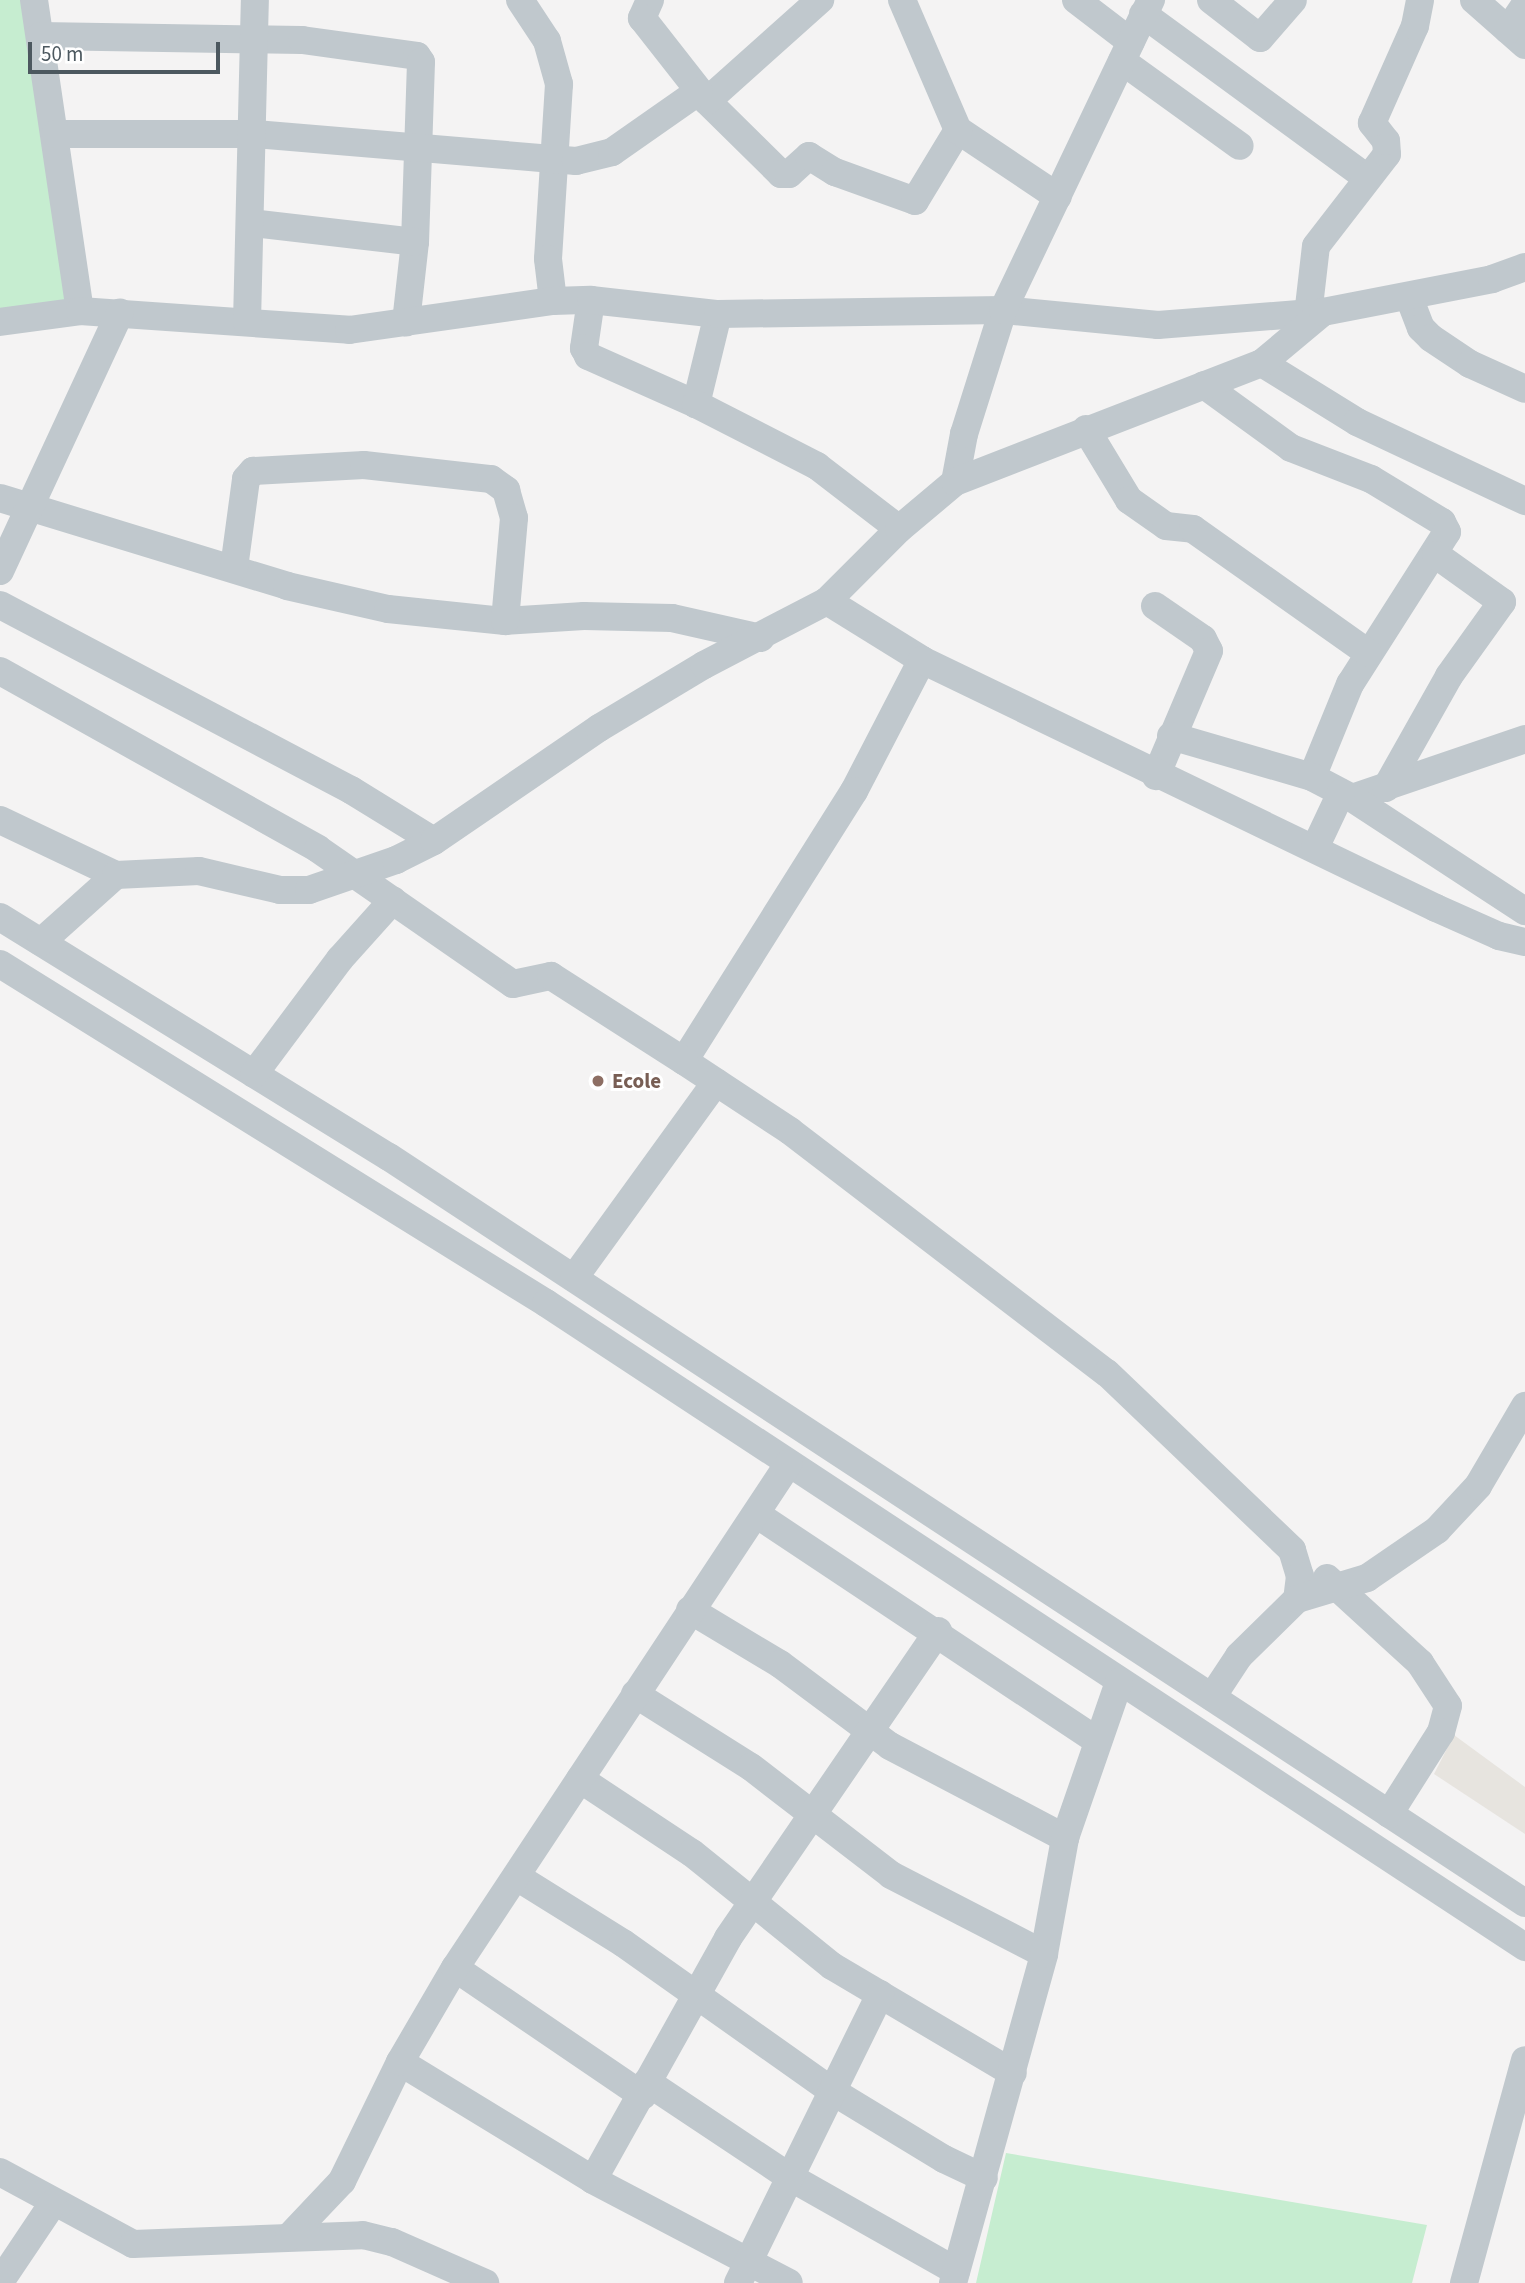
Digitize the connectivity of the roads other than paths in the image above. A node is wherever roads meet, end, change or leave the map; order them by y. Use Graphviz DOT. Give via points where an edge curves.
graph roads {
  1 [pos="34,0"];
  2 [pos="255,0"];
  3 [pos="520,0"];
  4 [pos="650,0"];
  5 [pos="820,0"];
  6 [pos="902,0"];
  7 [pos="1076,0"];
  8 [pos="1211,0"];
  9 [pos="1293,0"];
  10 [pos="1420,0"];
  11 [pos="1474,0"];
  12 [pos="1525,5"];
  13 [pos="1147,7"];
  14 [pos="40,36"];
  15 [pos="1517,38"];
  16 [pos="257,40"];
  17 [pos="1126,52"];
  18 [pos="703,96"];
  19 [pos="958,130"];
  20 [pos="57,134"];
  21 [pos="255,134"];
  22 [pos="1240,146"];
  23 [pos="416,150"];
  24 [pos="554,162"];
  25 [pos="1366,177"];
  26 [pos="1058,197"];
  27 [pos="252,223"];
  28 [pos="415,242"];
  29 [pos="1525,267"];
  30 [pos="1409,297"];
  31 [pos="553,300"];
  32 [pos="592,300"];
  33 [pos="1003,310"];
  34 [pos="80,311"];
  35 [pos="120,312"];
  36 [pos="718,314"];
  37 [pos="1315,314"];
  38 [pos="0,322"];
  39 [pos="247,322"];
  40 [pos="406,322"];
  41 [pos="1262,363"];
  42 [pos="1204,384"];
  43 [pos="1525,389"];
  44 [pos="696,404"];
  45 [pos="1086,429"];
  46 [pos="955,482"];
  47 [pos="0,498"];
  48 [pos="1525,501"];
  49 [pos="30,507"];
  50 [pos="899,529"];
  51 [pos="1436,555"];
  52 [pos="234,568"];
  53 [pos="0,570"];
  54 [pos="827,601"];
  55 [pos="0,605"];
  56 [pos="1155,606"];
  57 [pos="505,621"];
  58 [pos="761,638"];
  59 [pos="1368,653"];
  60 [pos="922,660"];
  61 [pos="0,671"];
  62 [pos="1171,736"];
  63 [pos="1525,739"];
  64 [pos="1156,776"];
  65 [pos="1312,777"];
  66 [pos="1386,788"];
  67 [pos="1346,796"];
  68 [pos="0,820"];
  69 [pos="434,841"];
  70 [pos="1315,848"];
  71 [pos="116,875"];
  72 [pos="354,876"];
  73 [pos="393,900"];
  74 [pos="1525,911"];
  75 [pos="0,917"];
  76 [pos="41,942"];
  77 [pos="1525,942"];
  78 [pos="0,964"];
  79 [pos="684,1061"];
  80 [pos="254,1073"];
  81 [pos="716,1082"];
  82 [pos="574,1278"];
  83 [pos="1525,1406"];
  84 [pos="789,1464"];
  85 [pos="756,1514"];
  86 [pos="1292,1550"];
  87 [pos="1336,1586"];
  88 [pos="1297,1599"];
  89 [pos="690,1610"];
  90 [pos="938,1631"];
  91 [pos="1119,1682"];
  92 [pos="635,1695"];
  93 [pos="1212,1697"];
  94 [pos="868,1732"];
  95 [pos="1098,1741"];
  96 [pos="580,1779"];
  97 [pos="1389,1814"];
  98 [pos="810,1817"];
  99 [pos="1065,1838"];
  100 [pos="517,1877"];
  101 [pos="752,1900"];
  102 [pos="1525,1903"];
  103 [pos="1525,1947"];
  104 [pos="1044,1954"];
  105 [pos="456,1968"];
  106 [pos="880,1994"];
  107 [pos="693,1997"];
  108 [pos="1525,2060"];
  109 [pos="400,2062"];
  110 [pos="1013,2073"];
  111 [pos="645,2089"];
  112 [pos="832,2091"];
  113 [pos="0,2172"];
  114 [pos="788,2176"];
  115 [pos="984,2178"];
  116 [pos="593,2180"];
  117 [pos="53,2203"];
  118 [pos="289,2237"];
  119 [pos="743,2272"];
  120 [pos="954,2277"];
  121 [pos="0,2282"];
  122 [pos="485,2283"];
  123 [pos="789,2283"];
  124 [pos="1464,2283"];
  1 -- 14 [label="street"];
  2 -- 16 [label="street"];
  3 -- 24 [label="street" via="555,58 561,105"];
  4 -- 18 [label="street" via="642,18"];
  5 -- 18 [label="street"];
  6 -- 19 [label="street"];
  7 -- 17 [label="street"];
  8 -- 9 [label="street" via="1260,38"];
  10 -- 25 [label="street" via="1415,26 1372,123 1387,141 1387,154"];
  11 -- 15 [label="street"];
  12 -- 15 [label="street"];
  13 -- 17 [label="street"];
  13 -- 25 [label="street"];
  14 -- 16 [label="street"];
  14 -- 20 [label="street"];
  16 -- 21 [label="street"];
  16 -- 23 [label="street" via="302,40 417,56 421,62"];
  17 -- 22 [label="street"];
  17 -- 26 [label="street"];
  18 -- 19 [label="street" via="781,174 789,174 807,156 835,172 912,201"];
  18 -- 24 [label="street" via="605,156"];
  19 -- 26 [label="street"];
  20 -- 21 [label="street"];
  20 -- 34 [label="street"];
  21 -- 23 [label="street"];
  21 -- 27 [label="street"];
  23 -- 24 [label="street"];
  23 -- 28 [label="street"];
  24 -- 31 [label="street" via="548,259"];
  25 -- 37 [label="street" via="1316,246"];
  26 -- 33 [label="street"];
  27 -- 28 [label="street"];
  27 -- 39 [label="street"];
  28 -- 40 [label="street"];
  29 -- 30 [label="street"];
  30 -- 37 [label="street"];
  30 -- 43 [label="street" via="1421,328 1431,338 1469,363"];
  31 -- 32 [label="street"];
  31 -- 40 [label="street"];
  32 -- 36 [label="street"];
  32 -- 44 [label="street" via="584,348 588,356"];
  33 -- 36 [label="street"];
  33 -- 37 [label="street" via="1158,325"];
  33 -- 46 [label="street" via="964,434"];
  34 -- 35 [label="street"];
  34 -- 38 [label="street"];
  35 -- 39 [label="street"];
  35 -- 49 [label="street"];
  36 -- 44 [label="street"];
  37 -- 41 [label="street"];
  39 -- 40 [label="street" via="325,330"];
  41 -- 42 [label="street"];
  41 -- 48 [label="street" via="1357,422"];
  42 -- 45 [label="street"];
  42 -- 51 [label="street" via="1292,448 1371,479 1442,522 1447,536"];
  44 -- 50 [label="street" via="817,466"];
  45 -- 46 [label="street"];
  45 -- 59 [label="street" via="1129,500 1166,526 1193,529"];
  46 -- 50 [label="street"];
  47 -- 49 [label="street"];
  49 -- 52 [label="street"];
  49 -- 53 [label="street"];
  50 -- 54 [label="street"];
  51 -- 59 [label="street"];
  51 -- 66 [label="street" via="1502,602 1449,677"];
  52 -- 57 [label="street" via="338,599"];
  52 -- 57 [label="street" via="247,479 253,471 364,465 491,480 506,490 514,519"];
  54 -- 58 [label="street"];
  54 -- 60 [label="street"];
  55 -- 69 [label="street" via="351,790"];
  56 -- 62 [label="street" via="1209,646"];
  57 -- 58 [label="street" via="584,616 672,618"];
  58 -- 69 [label="street" via="704,665 598,728"];
  59 -- 65 [label="street" via="1350,684"];
  60 -- 64 [label="street"];
  60 -- 79 [label="street" via="854,791"];
  61 -- 72 [label="street" via="273,822"];
  62 -- 64 [label="street"];
  62 -- 65 [label="street"];
  63 -- 66 [label="street"];
  64 -- 70 [label="street"];
  65 -- 67 [label="street"];
  66 -- 67 [label="street"];
  67 -- 70 [label="street"];
  67 -- 74 [label="street"];
  68 -- 71 [label="street"];
  69 -- 72 [label="street"];
  70 -- 77 [label="street" via="1436,908 1499,936"];
  71 -- 72 [label="street" via="199,871 280,890 309,890"];
  71 -- 76 [label="street"];
  72 -- 73 [label="street"];
  73 -- 79 [label="street" via="513,984 551,976"];
  73 -- 80 [label="street" via="340,960"];
  75 -- 76 [label="street"];
  76 -- 80 [label="street"];
  78 -- 84 [label="street" via="383,1199"];
  79 -- 81 [label="street"];
  80 -- 82 [label="street"];
  81 -- 82 [label="street"];
  81 -- 86 [label="street" via="952,1251 1107,1373"];
  82 -- 93 [label="street"];
  83 -- 87 [label="street" via="1493,1466 1437,1530 1367,1578"];
  84 -- 85 [label="street"];
  84 -- 91 [label="street"];
  85 -- 89 [label="street"];
  85 -- 90 [label="street"];
  86 -- 87 [label="street"];
  86 -- 88 [label="street" via="1300,1576"];
  87 -- 88 [label="street"];
  87 -- 97 [label="street" via="1420,1663 1448,1706 1441,1732"];
  88 -- 93 [label="street" via="1239,1657"];
  89 -- 92 [label="street"];
  89 -- 94 [label="street" via="780,1664"];
  90 -- 94 [label="street"];
  90 -- 95 [label="street"];
  91 -- 95 [label="street"];
  91 -- 103 [label="street"];
  92 -- 96 [label="street"];
  92 -- 98 [label="street" via="751,1767"];
  93 -- 97 [label="street"];
  94 -- 98 [label="street"];
  94 -- 99 [label="street"];
  95 -- 99 [label="street"];
  96 -- 100 [label="street"];
  96 -- 101 [label="street" via="692,1853"];
  97 -- 102 [label="street"];
  98 -- 101 [label="street"];
  98 -- 104 [label="street" via="891,1875"];
  99 -- 104 [label="street"];
  100 -- 105 [label="street"];
  100 -- 107 [label="street" via="623,1943"];
  101 -- 106 [label="street" via="832,1966"];
  101 -- 107 [label="street"];
  104 -- 110 [label="street"];
  105 -- 109 [label="street"];
  105 -- 111 [label="street"];
  106 -- 110 [label="street"];
  106 -- 112 [label="street"];
  107 -- 111 [label="street"];
  107 -- 112 [label="street"];
  108 -- 124 [label="street"];
  109 -- 116 [label="street"];
  109 -- 118 [label="street" via="342,2181"];
  110 -- 115 [label="street"];
  111 -- 114 [label="street"];
  111 -- 116 [label="street"];
  112 -- 114 [label="street"];
  112 -- 115 [label="street"];
  113 -- 117 [label="street"];
  114 -- 119 [label="street"];
  114 -- 120 [label="street"];
  115 -- 120 [label="street"];
  116 -- 119 [label="street"];
  117 -- 118 [label="street" via="133,2244"];
  117 -- 121 [label="street"];
  118 -- 122 [label="street" via="363,2235 392,2242"];
  119 -- 123 [label="street"];
}
